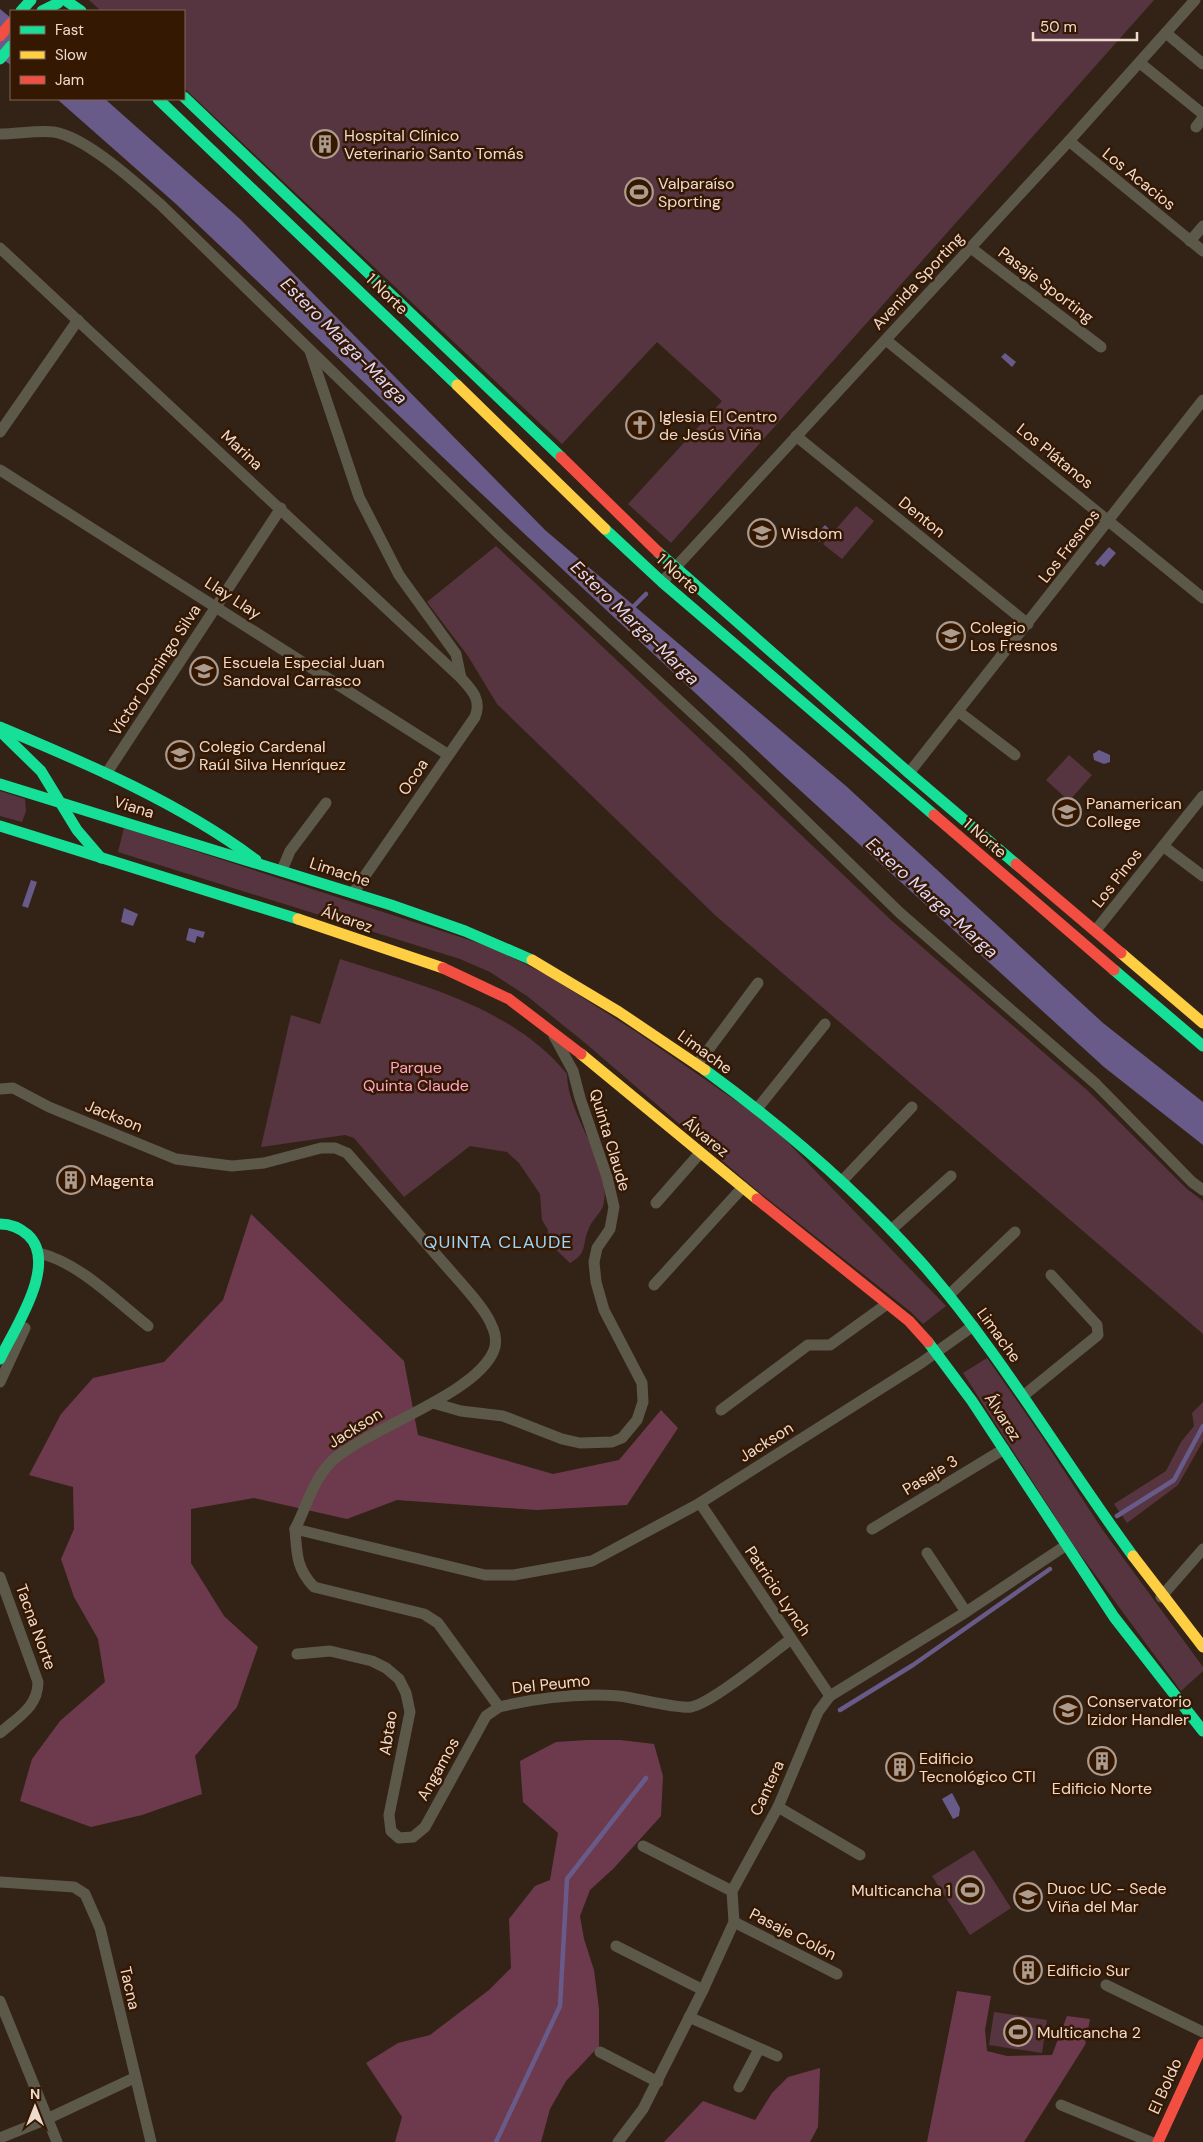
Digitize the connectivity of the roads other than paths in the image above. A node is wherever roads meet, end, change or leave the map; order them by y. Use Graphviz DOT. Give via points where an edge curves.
graph roads {
  1 [pos="79,0"];
  2 [pos="1195,0"];
  3 [pos="61,4"];
  4 [pos="45,10"];
  5 [pos="78,10"];
  6 [pos="90,10"];
  7 [pos="10,24"];
  8 [pos="1166,33"];
  9 [pos="0,36"];
  10 [pos="10,47"];
  11 [pos="0,59"];
  12 [pos="1140,63"];
  13 [pos="1203,64"];
  14 [pos="185,98"];
  15 [pos="159,100"];
  16 [pos="1203,114"];
  17 [pos="0,134"];
  18 [pos="1069,141"];
  19 [pos="1203,226"];
  20 [pos="1190,241"];
  21 [pos="0,248"];
  22 [pos="971,248"];
  23 [pos="1203,251"];
  24 [pos="78,320"];
  25 [pos="886,340"];
  26 [pos="1101,347"];
  27 [pos="309,349"];
  28 [pos="1203,400"];
  29 [pos="0,432"];
  30 [pos="796,436"];
  31 [pos="0,470"];
  32 [pos="281,508"];
  33 [pos="1109,522"];
  34 [pos="676,568"];
  35 [pos="662,582"];
  36 [pos="1203,598"];
  37 [pos="216,606"];
  38 [pos="1028,624"];
  39 [pos="461,678"];
  40 [pos="959,712"];
  41 [pos="0,727"];
  42 [pos="0,731"];
  43 [pos="60,752"];
  44 [pos="447,754"];
  45 [pos="1014,756"];
  46 [pos="41,770"];
  47 [pos="909,773"];
  48 [pos="106,774"];
  49 [pos="0,784"];
  50 [pos="1203,796"];
  51 [pos="59,802"];
  52 [pos="326,803"];
  53 [pos="0,826"];
  54 [pos="1163,846"];
  55 [pos="101,858"];
  56 [pos="259,863"];
  57 [pos="282,870"];
  58 [pos="1203,876"];
  59 [pos="353,893"];
  60 [pos="1096,930"];
  61 [pos="758,983"];
  62 [pos="1203,1023"];
  63 [pos="825,1024"];
  64 [pos="550,1030"];
  65 [pos="1203,1046"];
  66 [pos="697,1065"];
  67 [pos="0,1089"];
  68 [pos="912,1107"];
  69 [pos="757,1109"];
  70 [pos="700,1153"];
  71 [pos="951,1176"];
  72 [pos="842,1181"];
  73 [pos="742,1187"];
  74 [pos="1203,1190"];
  75 [pos="656,1204"];
  76 [pos="0,1224"];
  77 [pos="891,1230"];
  78 [pos="1015,1232"];
  79 [pos="39,1253"];
  80 [pos="1050,1276"];
  81 [pos="654,1285"];
  82 [pos="949,1295"];
  83 [pos="887,1304"];
  84 [pos="148,1326"];
  85 [pos="973,1326"];
  86 [pos="25,1328"];
  87 [pos="938,1352"];
  88 [pos="0,1359"];
  89 [pos="0,1382"];
  90 [pos="1023,1396"];
  91 [pos="433,1403"];
  92 [pos="721,1410"];
  93 [pos="1004,1449"];
  94 [pos="700,1503"];
  95 [pos="295,1529"];
  96 [pos="872,1529"];
  97 [pos="1066,1546"];
  98 [pos="1203,1549"];
  99 [pos="927,1553"];
  100 [pos="0,1577"];
  101 [pos="1161,1597"];
  102 [pos="966,1612"];
  103 [pos="791,1639"];
  104 [pos="1203,1647"];
  105 [pos="296,1654"];
  106 [pos="830,1696"];
  107 [pos="499,1707"];
  108 [pos="1202,1729"];
  109 [pos="0,1733"];
  110 [pos="778,1807"];
  111 [pos="399,1838"];
  112 [pos="643,1846"];
  113 [pos="860,1855"];
  114 [pos="0,1882"];
  115 [pos="732,1891"];
  116 [pos="734,1922"];
  117 [pos="616,1946"];
  118 [pos="837,1974"];
  119 [pos="1106,1986"];
  120 [pos="703,1990"];
  121 [pos="0,2001"];
  122 [pos="690,2017"];
  123 [pos="1203,2032"];
  124 [pos="1203,2044"];
  125 [pos="760,2049"];
  126 [pos="600,2052"];
  127 [pos="777,2056"];
  128 [pos="134,2078"];
  129 [pos="658,2082"];
  130 [pos="739,2088"];
  131 [pos="1061,2105"];
  132 [pos="47,2119"];
  133 [pos="0,2138"];
  134 [pos="57,2142"];
  135 [pos="151,2142"];
  136 [pos="618,2142"];
  137 [pos="1151,2142"];
  138 [pos="1158,2142"];
  1 -- 6 [label="main road"];
  2 -- 8 [label="street, Avenida Sporting"];
  3 -- 4 [label="main road"];
  3 -- 5 [label="main road"];
  7 -- 9 [label="main road"];
  8 -- 12 [label="street, Avenida Sporting"];
  8 -- 13 [label="street"];
  10 -- 11 [label="main road"];
  12 -- 16 [label="street"];
  12 -- 18 [label="street, Avenida Sporting"];
  14 -- 34 [label="main road, 1 Norte"];
  15 -- 35 [label="main road, 1 Norte"];
  17 -- 27 [label="street" via="54,132 74,139 124,172"];
  18 -- 20 [label="street, Los Acacios"];
  18 -- 22 [label="street, Avenida Sporting"];
  19 -- 20 [label="street"];
  20 -- 23 [label="street, Los Acacios"];
  21 -- 24 [label="street, Marina"];
  22 -- 25 [label="street, Avenida Sporting"];
  22 -- 26 [label="street, Pasaje Sporting"];
  24 -- 29 [label="street"];
  24 -- 32 [label="street, Marina"];
  25 -- 30 [label="street, Avenida Sporting"];
  25 -- 33 [label="street, Los Plátanos"];
  27 -- 39 [label="street" via="359,497 399,575 456,654"];
  27 -- 74 [label="street" via="500,535 739,756 900,913 1096,1084"];
  28 -- 33 [label="street, Los Fresnos"];
  30 -- 34 [label="street, Avenida Sporting"];
  30 -- 38 [label="street, Denton"];
  31 -- 37 [label="street, Llay Llay"];
  32 -- 37 [label="street, Víctor Domingo Silva"];
  32 -- 39 [label="street, Marina"];
  33 -- 36 [label="street, Los Plátanos"];
  33 -- 38 [label="street, Los Fresnos"];
  34 -- 35 [label="street, Avenida Sporting"];
  34 -- 47 [label="main road, 1 Norte"];
  35 -- 65 [label="main road, 1 Norte"];
  37 -- 44 [label="street, Llay Llay"];
  37 -- 48 [label="street, Víctor Domingo Silva"];
  38 -- 40 [label="street, Los Fresnos"];
  39 -- 44 [label="street, Ocoa" via="476,696 478,710"];
  40 -- 45 [label="street"];
  40 -- 47 [label="street, Los Fresnos"];
  41 -- 43 [label="main road, Limache"];
  42 -- 46 [label="main road"];
  43 -- 46 [label="main road" via="50,758"];
  43 -- 48 [label="main road, Limache"];
  44 -- 59 [label="street, Ocoa"];
  46 -- 51 [label="main road"];
  47 -- 60 [label="main road, 1 Norte"];
  48 -- 56 [label="main road, Limache" via="236,843"];
  49 -- 51 [label="main road, Viana"];
  50 -- 54 [label="street, Los Pinos"];
  51 -- 55 [label="main road"];
  51 -- 56 [label="main road, Viana"];
  52 -- 57 [label="street" via="290,851"];
  53 -- 55 [label="main road, Álvarez"];
  54 -- 58 [label="street, Los Pinos"];
  54 -- 60 [label="street, Los Pinos"];
  55 -- 64 [label="main road, Álvarez" via="442,967 509,998"];
  56 -- 57 [label="main road, Limache"];
  57 -- 59 [label="main road, Limache"];
  59 -- 66 [label="main road, Limache" via="450,926 556,972"];
  60 -- 62 [label="main road, 1 Norte"];
  61 -- 66 [label="street"];
  63 -- 69 [label="street"];
  64 -- 70 [label="main road, Álvarez"];
  64 -- 91 [label="street, Quinta Claude" via="573,1072 607,1177 614,1207 610,1229 596,1248 596,1282 604,1310 642,1383 643,1402 637,1420 622,1438 600,1444 562,1439 503,1416 461,1412"];
  66 -- 69 [label="main road, Limache"];
  67 -- 91 [label="street, Jackson" via="13,1088 176,1159 232,1166 264,1163 321,1148 335,1148 347,1153 491,1322 495,1337 488,1361 474,1376"];
  68 -- 72 [label="street"];
  69 -- 72 [label="main road, Limache"];
  70 -- 73 [label="main road, Álvarez"];
  70 -- 75 [label="street"];
  71 -- 77 [label="street"];
  72 -- 77 [label="main road, Limache"];
  73 -- 81 [label="street"];
  73 -- 83 [label="main road, Álvarez"];
  76 -- 79 [label="main road" via="18,1228 29,1236"];
  77 -- 82 [label="main road, Limache"];
  78 -- 82 [label="street"];
  79 -- 84 [label="street" via="56,1257 77,1270"];
  79 -- 88 [label="main road" via="40,1266 34,1285"];
  80 -- 90 [label="street" via="1097,1325 1098,1335"];
  82 -- 85 [label="main road, Limache"];
  83 -- 87 [label="main road, Álvarez" via="909,1321"];
  83 -- 92 [label="street" via="830,1344 808,1344"];
  85 -- 87 [label="street, Jackson"];
  85 -- 90 [label="main road, Limache"];
  86 -- 89 [label="street"];
  87 -- 93 [label="main road, Álvarez"];
  87 -- 94 [label="street, Jackson"];
  90 -- 101 [label="main road, Limache"];
  91 -- 95 [label="street, Jackson" via="385,1427 333,1461 309,1493"];
  93 -- 96 [label="street, Pasaje 3"];
  93 -- 97 [label="main road, Álvarez"];
  94 -- 95 [label="street, Jackson" via="592,1561 514,1575 485,1575"];
  94 -- 103 [label="street, Patricio Lynch"];
  95 -- 107 [label="street, Del Peumo" via="298,1560 303,1575 314,1587 424,1614 438,1623"];
  97 -- 102 [label="street, Cantera"];
  97 -- 108 [label="main road, Álvarez" via="1140,1653"];
  98 -- 101 [label="street"];
  99 -- 102 [label="street"];
  100 -- 109 [label="street, Tacna Norte" via="38,1682 34,1703"];
  101 -- 104 [label="main road, Limache"];
  102 -- 106 [label="street, Cantera"];
  103 -- 106 [label="street, Patricio Lynch"];
  103 -- 107 [label="street, Del Peumo" via="706,1701 690,1707 593,1695 523,1701"];
  105 -- 111 [label="street, Abtao" via="330,1651 372,1661 399,1679 410,1712 390,1815 391,1831"];
  106 -- 110 [label="street, Cantera" via="818,1712"];
  107 -- 111 [label="street, Angamos" via="486,1716 425,1827 413,1837"];
  110 -- 113 [label="street"];
  110 -- 115 [label="street, Cantera"];
  112 -- 115 [label="street"];
  114 -- 128 [label="street, Tacna" via="74,1887 85,1894 100,1928"];
  115 -- 116 [label="street"];
  116 -- 118 [label="street, Pasaje Colón"];
  116 -- 120 [label="street"];
  117 -- 120 [label="street"];
  119 -- 123 [label="street"];
  120 -- 122 [label="street"];
  121 -- 132 [label="street"];
  122 -- 125 [label="street"];
  122 -- 129 [label="street"];
  124 -- 138 [label="main road, El Boldo"];
  125 -- 127 [label="street"];
  125 -- 130 [label="street"];
  126 -- 129 [label="street"];
  128 -- 132 [label="street"];
  128 -- 135 [label="street, Tacna"];
  129 -- 136 [label="street"];
  131 -- 137 [label="street"];
  132 -- 133 [label="street"];
  132 -- 134 [label="street"];
}
